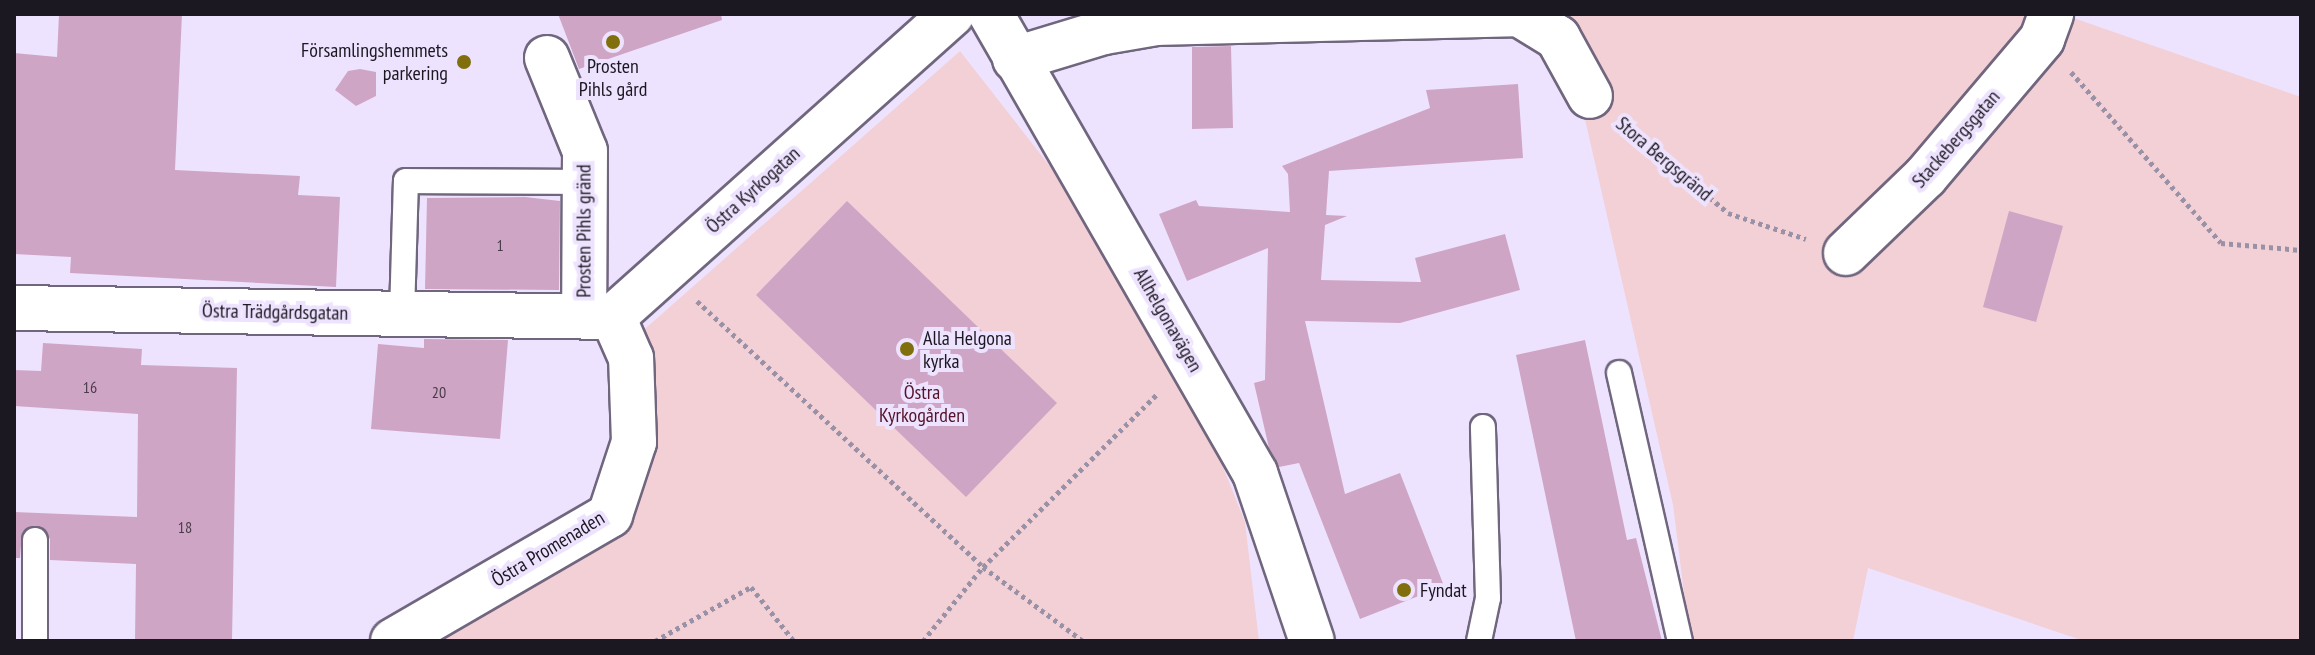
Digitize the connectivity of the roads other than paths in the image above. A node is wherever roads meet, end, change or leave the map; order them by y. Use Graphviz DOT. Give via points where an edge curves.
graph roads {
  1 [pos="952,14"];
  2 [pos="991,14"];
  3 [pos="1516,14"];
  4 [pos="2047,27"];
  5 [pos="547,58"];
  6 [pos="1015,59"];
  7 [pos="1590,96"];
  8 [pos="584,182"];
  9 [pos="1846,253"];
  10 [pos="14,308"];
  11 [pos="402,314"];
  12 [pos="598,316"];
  13 [pos="1619,373"];
  14 [pos="1483,427"];
  15 [pos="35,540"];
  16 [pos="35,641"];
  17 [pos="393,641"];
  18 [pos="1312,641"];
  19 [pos="1479,641"];
  20 [pos="1680,641"];
  1 -- 12 [label="street, Östra Kyrkogatan"];
  2 -- 6 [label="street, Allhelgonavägen"];
  3 -- 6 [label="street" via="1156,23 1104,32"];
  3 -- 7 [label="street" via="1558,38"];
  4 -- 9 [label="street, Stackebergsgatan" via="1925,177"];
  5 -- 8 [label="street, Prosten Pihls gränd" via="585,151"];
  6 -- 18 [label="street, Allhelgonavägen" via="1255,473"];
  8 -- 11 [label="lane" via="406,181"];
  8 -- 12 [label="street, Prosten Pihls gränd"];
  10 -- 11 [label="street, Östra Trädgårdsgatan"];
  11 -- 12 [label="street, Östra Trädgårdsgatan"];
  12 -- 17 [label="street, Östra Promenaden" via="631,358 634,442 610,515"];
  13 -- 20 [label="lane"];
  14 -- 19 [label="lane" via="1488,598"];
  15 -- 16 [label="lane"];
}
